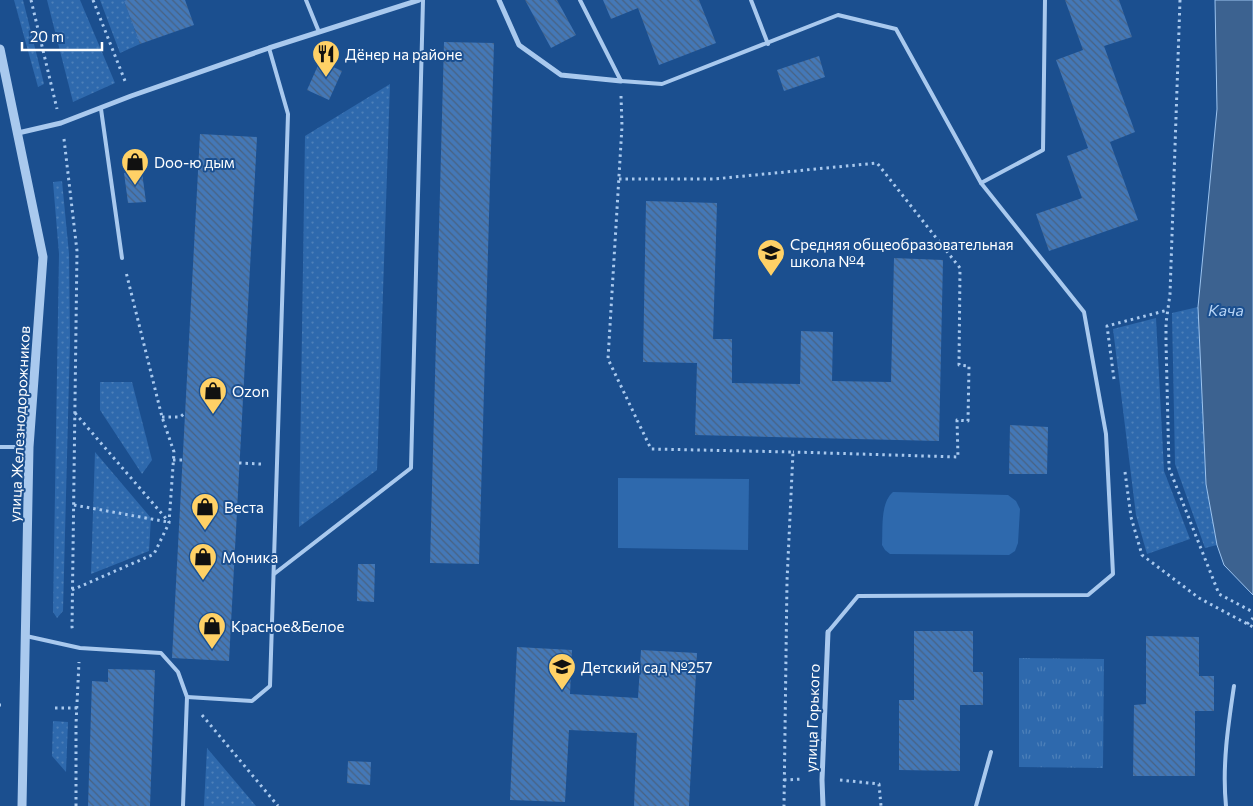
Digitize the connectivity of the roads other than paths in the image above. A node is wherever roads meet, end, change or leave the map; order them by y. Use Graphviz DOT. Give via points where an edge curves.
graph roads {
  1 [pos="306,0"];
  2 [pos="421,0"];
  3 [pos="499,0"];
  4 [pos="580,0"];
  5 [pos="751,0"];
  6 [pos="1045,0"];
  7 [pos="319,32"];
  8 [pos="768,44"];
  9 [pos="269,48"];
  10 [pos="0,49"];
  11 [pos="621,81"];
  12 [pos="101,109"];
  13 [pos="18,133"];
  14 [pos="981,182"];
  15 [pos="122,258"];
  16 [pos="0,447"];
  17 [pos="30,447"];
  18 [pos="274,574"];
  19 [pos="828,632"];
  20 [pos="25,636"];
  21 [pos="1234,686"];
  22 [pos="187,697"];
  23 [pos="991,752"];
  24 [pos="22,806"];
  25 [pos="183,806"];
  26 [pos="822,806"];
  27 [pos="976,806"];
  28 [pos="1226,806"];
  1 -- 7 [label="lane"];
  2 -- 7 [label="street"];
  2 -- 18 [label="lane" via="411,468"];
  3 -- 11 [label="street" via="519,45 561,75"];
  4 -- 11 [label="lane"];
  5 -- 8 [label="lane"];
  6 -- 14 [label="lane" via="1043,150"];
  7 -- 9 [label="street"];
  8 -- 11 [label="lane" via="662,84"];
  8 -- 14 [label="lane" via="838,15 896,29"];
  9 -- 12 [label="street"];
  9 -- 18 [label="lane" via="288,114"];
  10 -- 13 [label="street, улица Железнодорожников"];
  12 -- 13 [label="street"];
  12 -- 15 [label="lane"];
  13 -- 17 [label="street, улица Железнодорожников" via="43,257"];
  14 -- 19 [label="lane" via="1084,312 1106,434 1113,574 1088,596 858,596"];
  16 -- 17 [label="lane"];
  17 -- 20 [label="street, улица Железнодорожников"];
  18 -- 22 [label="lane" via="270,686 252,701"];
  19 -- 26 [label="street, улица Горького"];
  20 -- 22 [label="lane" via="80,648 161,653 178,672"];
  20 -- 24 [label="street, улица Железнодорожников"];
  21 -- 28 [label="lane" via="1226,742"];
  22 -- 25 [label="lane"];
  23 -- 27 [label="lane"];
}
